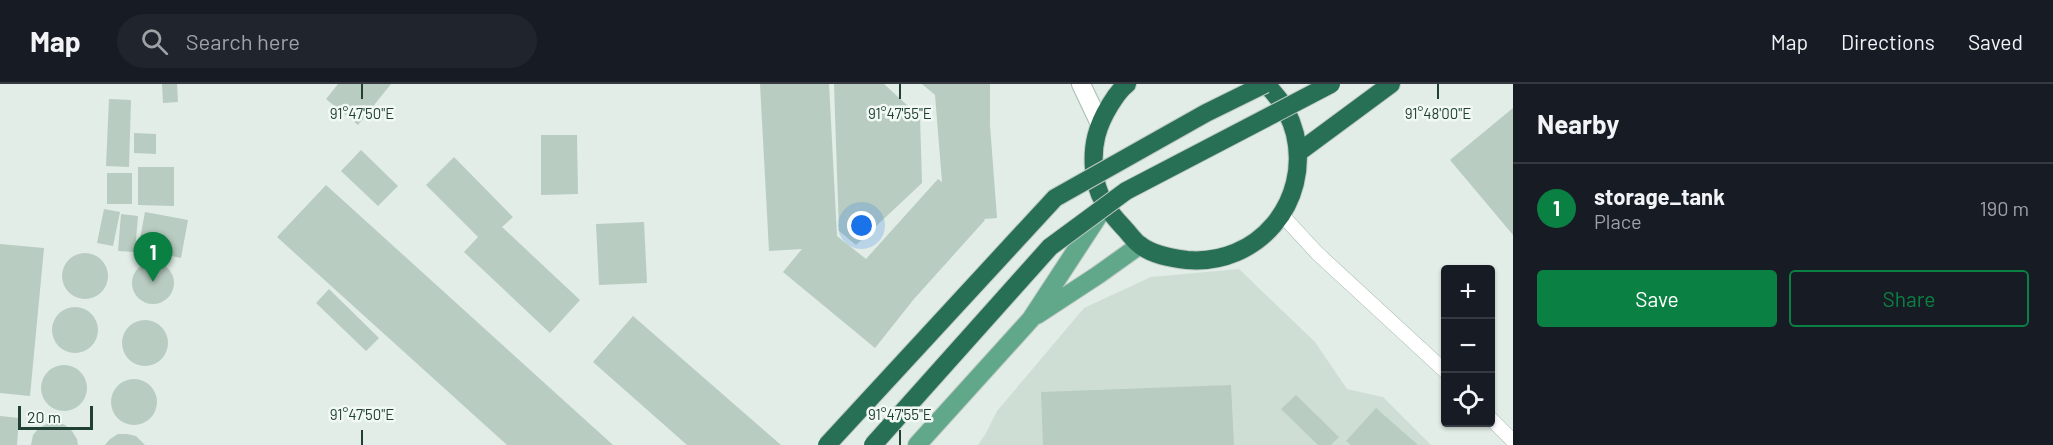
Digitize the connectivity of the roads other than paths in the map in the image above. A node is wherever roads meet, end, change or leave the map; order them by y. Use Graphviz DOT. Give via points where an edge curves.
graph roads {
  1 [pos="1081,84"];
  2 [pos="1127,84"];
  3 [pos="1265,84"];
  4 [pos="1331,84"];
  5 [pos="1391,84"];
  6 [pos="1099,122"];
  7 [pos="1299,152"];
  8 [pos="1105,207"];
  9 [pos="1282,215"];
  10 [pos="1140,245"];
  11 [pos="1031,319"];
  12 [pos="1441,367"];
  13 [pos="1495,422"];
  14 [pos="1513,441"];
  15 [pos="827,445"];
  16 [pos="873,445"];
  17 [pos="917,445"];
  1 -- 6 [label="street"];
  2 -- 6 [label="highway"];
  3 -- 7 [label="highway" via="1275,92 1292,120"];
  3 -- 15 [label="highway, bridge" via="1055,198"];
  4 -- 16 [label="highway, bridge" via="1126,191 1050,247"];
  5 -- 7 [label="highway"];
  6 -- 8 [label="highway" via="1093,150 1095,180"];
  7 -- 9 [label="highway" via="1295,185"];
  8 -- 10 [label="highway"];
  8 -- 11 [label="main road"];
  9 -- 10 [label="highway" via="1260,239 1233,254 1201,261 1169,258"];
  9 -- 12 [label="lane" via="1317,253"];
  10 -- 11 [label="main road"];
  11 -- 17 [label="main road"];
  13 -- 14 [label="lane"];
}
